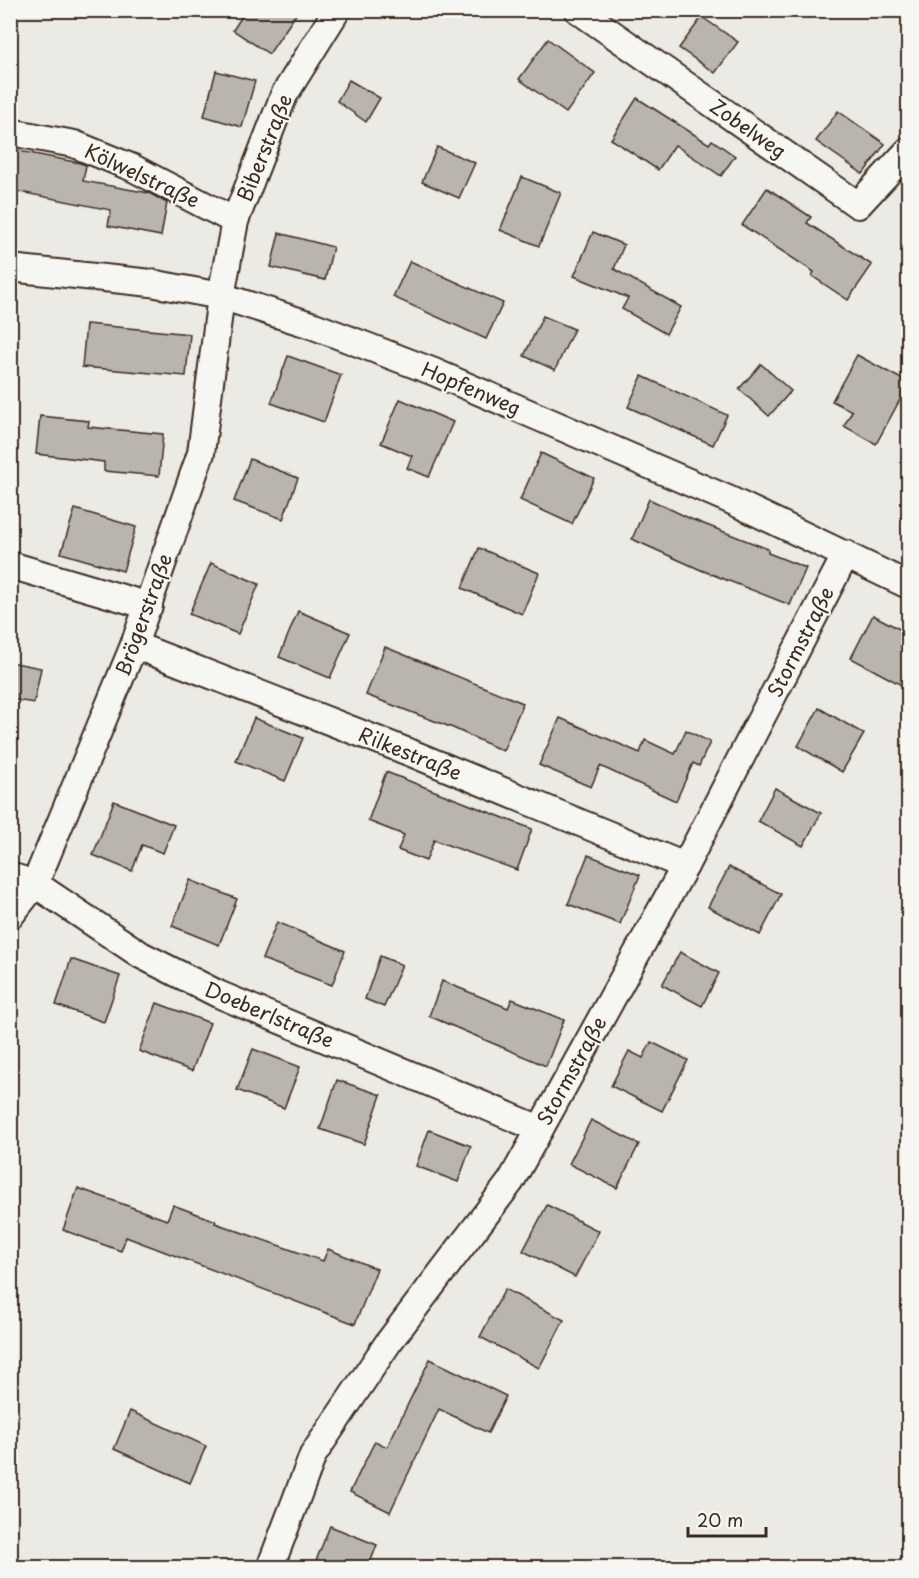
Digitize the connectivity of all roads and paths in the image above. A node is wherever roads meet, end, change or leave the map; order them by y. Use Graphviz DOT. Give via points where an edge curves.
graph roads {
  1 [pos="337,10"];
  2 [pos="578,10"];
  3 [pos="10,132"];
  4 [pos="909,151"];
  5 [pos="235,221"];
  6 [pos="10,268"];
  7 [pos="221,296"];
  8 [pos="846,554"];
  9 [pos="10,565"];
  10 [pos="909,585"];
  11 [pos="149,606"];
  12 [pos="134,645"];
  13 [pos="685,866"];
  14 [pos="10,876"];
  15 [pos="35,884"];
  16 [pos="10,916"];
  17 [pos="540,1129"];
  18 [pos="270,1568"];
  1 -- 5 [label="street, Biberstraße" via="284,95"];
  2 -- 4 [label="street, Zobelweg" via="858,205"];
  3 -- 5 [label="street, Kölwelstraße" via="74,144 134,168"];
  5 -- 7 [label="street, Biberstraße"];
  6 -- 7 [label="street, Hopfenweg" via="151,283"];
  7 -- 8 [label="street, Hopfenweg" via="434,372"];
  7 -- 11 [label="street, Brögerstraße" via="201,453"];
  8 -- 10 [label="street, Hopfenweg"];
  8 -- 13 [label="street, Stormstraße"];
  9 -- 11 [label="street"];
  11 -- 12 [label="street, Brögerstraße"];
  12 -- 13 [label="street, Rilkestraße"];
  12 -- 15 [label="street, Brögerstraße"];
  13 -- 17 [label="street, Stormstraße"];
  14 -- 15 [label="street, Doeberlstraße"];
  15 -- 16 [label="street, Brögerstraße"];
  15 -- 17 [label="street, Doeberlstraße" via="141,955 218,994"];
  17 -- 18 [label="street, Stormstraße" via="511,1181 388,1343 313,1455"];
}
